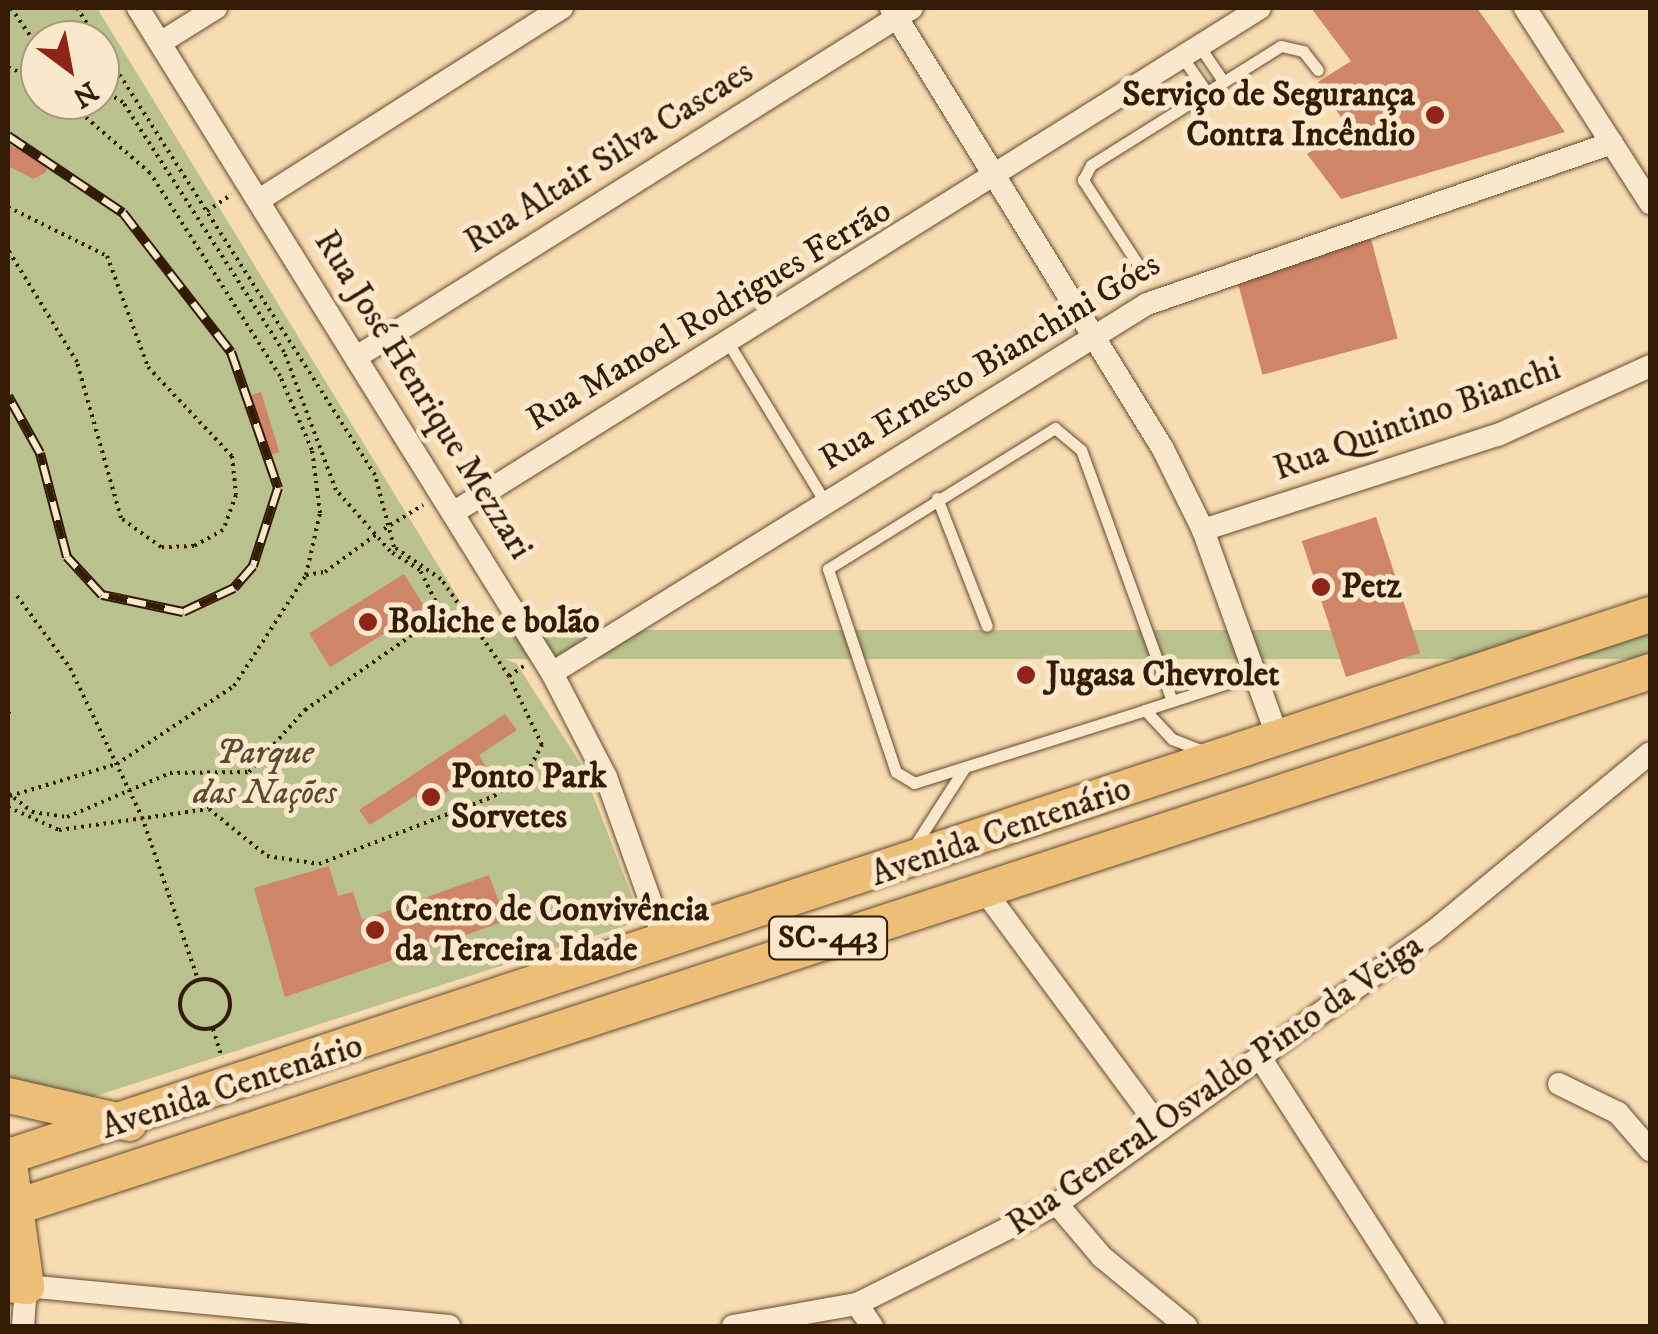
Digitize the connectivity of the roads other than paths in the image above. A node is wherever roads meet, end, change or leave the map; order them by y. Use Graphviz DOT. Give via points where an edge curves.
graph roads {
  1 [pos="138,8"];
  2 [pos="216,8"];
  3 [pos="562,8"];
  4 [pos="1260,8"];
  5 [pos="1524,8"];
  6 [pos="900,11"];
  7 [pos="160,43"];
  8 [pos="1192,52"];
  9 [pos="1318,70"];
  10 [pos="1223,80"];
  11 [pos="1206,92"];
  12 [pos="1612,143"];
  13 [pos="999,178"];
  14 [pos="254,191"];
  15 [pos="1650,204"];
  16 [pos="1139,266"];
  17 [pos="1096,332"];
  18 [pos="729,344"];
  19 [pos="358,356"];
  20 [pos="1650,366"];
  21 [pos="938,498"];
  22 [pos="450,502"];
  23 [pos="826,502"];
  24 [pos="1203,530"];
  25 [pos="1650,614"];
  26 [pos="987,626"];
  27 [pos="1650,671"];
  28 [pos="552,674"];
  29 [pos="1255,674"];
  30 [pos="1172,701"];
  31 [pos="1145,710"];
  32 [pos="1278,738"];
  33 [pos="1650,753"];
  34 [pos="1221,757"];
  35 [pos="965,767"];
  36 [pos="902,865"];
  37 [pos="981,886"];
  38 [pos="666,946"];
  39 [pos="1260,1059"];
  40 [pos="1558,1084"];
  41 [pos="8,1095"];
  42 [pos="129,1123"];
  43 [pos="1161,1129"];
  44 [pos="1650,1150"];
  45 [pos="8,1155"];
  46 [pos="1057,1204"];
  47 [pos="12,1208"];
  48 [pos="16,1285"];
  49 [pos="186,1301"];
  50 [pos="858,1304"];
  51 [pos="23,1326"];
  52 [pos="182,1326"];
  53 [pos="449,1326"];
  54 [pos="734,1326"];
  55 [pos="872,1326"];
  56 [pos="1186,1326"];
  57 [pos="1433,1326"];
  1 -- 7 [label="street, Rua José Henrique Mezzari"];
  2 -- 7 [label="street"];
  3 -- 14 [label="street"];
  4 -- 8 [label="street"];
  5 -- 12 [label="street"];
  6 -- 13 [label="street"];
  6 -- 19 [label="street, Rua Altair Silva Cascaes"];
  7 -- 14 [label="street, Rua José Henrique Mezzari"];
  8 -- 10 [label="lane"];
  8 -- 11 [label="lane"];
  8 -- 13 [label="street"];
  9 -- 10 [label="lane" via="1303,51 1281,46"];
  10 -- 11 [label="lane"];
  11 -- 16 [label="lane" via="1085,172"];
  12 -- 15 [label="street"];
  12 -- 17 [label="street, Rua Ernesto Bianchini Góes" via="1203,279"];
  13 -- 17 [label="street"];
  13 -- 18 [label="street, Rua Manoel Rodrigues Ferrão"];
  14 -- 19 [label="street, Rua José Henrique Mezzari"];
  17 -- 23 [label="street, Rua Ernesto Bianchini Góes"];
  17 -- 24 [label="street"];
  18 -- 22 [label="street, Rua Manoel Rodrigues Ferrão"];
  18 -- 23 [label="lane"];
  19 -- 22 [label="street, Rua José Henrique Mezzari"];
  20 -- 24 [label="street, Rua Quintino Bianchi" via="1498,435"];
  21 -- 26 [label="lane"];
  21 -- 30 [label="lane" via="1040,432 1068,434"];
  21 -- 35 [label="lane" via="828,569 896,772 914,784"];
  22 -- 28 [label="street, Rua José Henrique Mezzari"];
  23 -- 28 [label="street, Rua Ernesto Bianchini Góes"];
  24 -- 29 [label="street"];
  25 -- 32 [label="main road, Avenida Centenário"];
  27 -- 37 [label="main road, Avenida Centenário / SC-443"];
  28 -- 38 [label="street, Rua José Henrique Mezzari" via="606,777"];
  29 -- 30 [label="lane"];
  29 -- 32 [label="street"];
  30 -- 31 [label="lane"];
  31 -- 34 [label="lane" via="1172,740"];
  31 -- 35 [label="lane"];
  32 -- 34 [label="main road, Avenida Centenário"];
  33 -- 39 [label="street, Rua General Osvaldo Pinto da Veiga"];
  34 -- 36 [label="main road, Avenida Centenário"];
  35 -- 36 [label="lane"];
  36 -- 38 [label="main road, Avenida Centenário"];
  37 -- 43 [label="street"];
  37 -- 47 [label="main road, Avenida Centenário / SC-443"];
  38 -- 42 [label="main road, Avenida Centenário"];
  39 -- 43 [label="street, Rua General Osvaldo Pinto da Veiga"];
  39 -- 57 [label="street"];
  40 -- 44 [label="street" via="1618,1113"];
  41 -- 42 [label="main road"];
  42 -- 45 [label="main road, Avenida Centenário"];
  43 -- 46 [label="street, Rua General Osvaldo Pinto da Veiga"];
  45 -- 47 [label="main road"];
  46 -- 50 [label="street, Rua General Osvaldo Pinto da Veiga"];
  46 -- 56 [label="street" via="1102,1257"];
  47 -- 48 [label="main road"];
  48 -- 49 [label="street"];
  48 -- 51 [label="street"];
  49 -- 52 [label="street"];
  49 -- 53 [label="street"];
  50 -- 54 [label="street, Rua General Osvaldo Pinto da Veiga"];
  50 -- 55 [label="street"];
}
